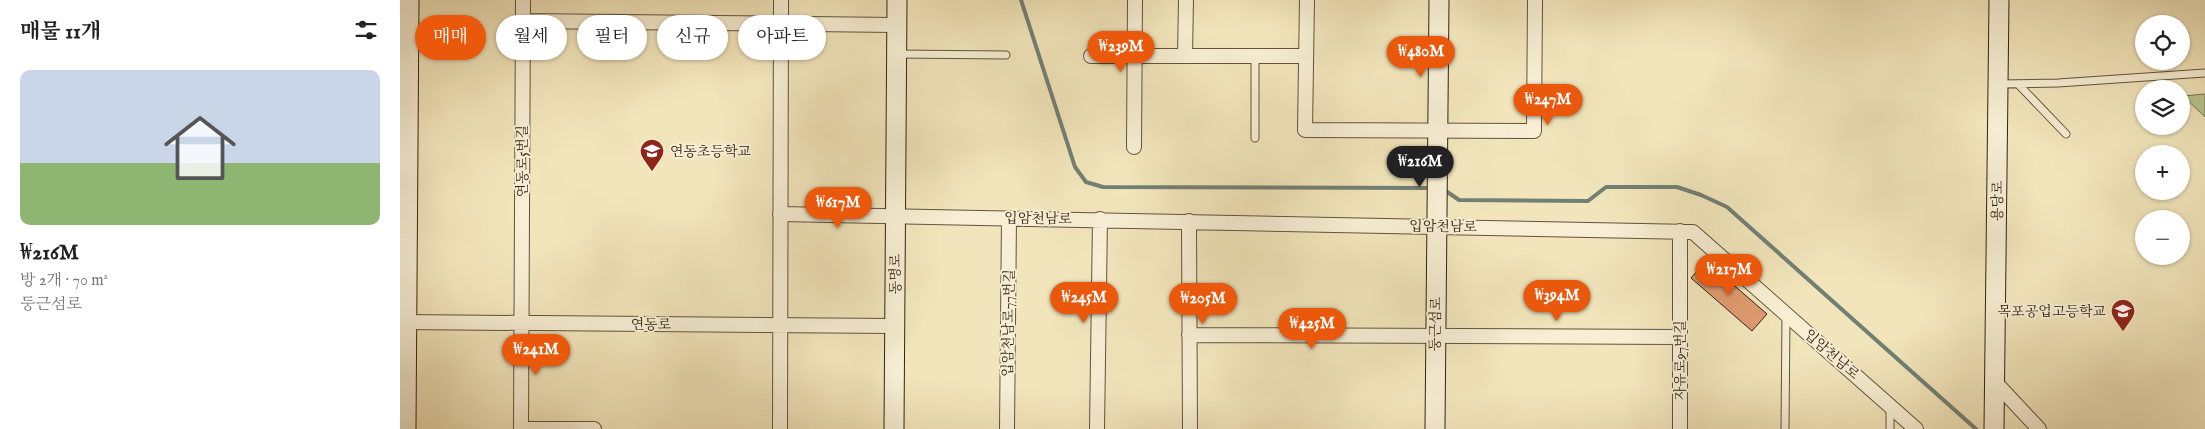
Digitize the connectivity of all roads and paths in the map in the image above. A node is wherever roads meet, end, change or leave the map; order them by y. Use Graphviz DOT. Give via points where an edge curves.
graph roads {
  1 [pos="407,0"];
  2 [pos="523,0"];
  3 [pos="781,0"];
  4 [pos="897,0"];
  5 [pos="1135,0"];
  6 [pos="1186,0"];
  7 [pos="1307,0"];
  8 [pos="1438,0"];
  9 [pos="1535,0"];
  10 [pos="1999,0"];
  11 [pos="400,2"];
  12 [pos="523,15"];
  13 [pos="781,15"];
  14 [pos="567,22"];
  15 [pos="738,24"];
  16 [pos="826,24"];
  17 [pos="897,25"];
  18 [pos="897,54"];
  19 [pos="1006,54"];
  20 [pos="1091,56"];
  21 [pos="1135,56"];
  22 [pos="1185,56"];
  23 [pos="1255,56"];
  24 [pos="1306,56"];
  25 [pos="523,60"];
  26 [pos="781,60"];
  27 [pos="2205,73"];
  28 [pos="1998,84"];
  29 [pos="2018,84"];
  30 [pos="1437,130"];
  31 [pos="2066,134"];
  32 [pos="1255,138"];
  33 [pos="1134,147"];
  34 [pos="780,214"];
  35 [pos="896,215"];
  36 [pos="1009,218"];
  37 [pos="1100,219"];
  38 [pos="1189,221"];
  39 [pos="1436,223"];
  40 [pos="1680,231"];
  41 [pos="1786,313"];
  42 [pos="403,322"];
  43 [pos="522,323"];
  44 [pos="780,325"];
  45 [pos="895,326"];
  46 [pos="1189,335"];
  47 [pos="1434,336"];
  48 [pos="1680,337"];
  49 [pos="1995,382"];
  50 [pos="1890,406"];
  51 [pos="406,429"];
  52 [pos="521,429"];
  53 [pos="594,429"];
  54 [pos="780,429"];
  55 [pos="894,429"];
  56 [pos="1007,429"];
  57 [pos="1097,429"];
  58 [pos="1190,429"];
  59 [pos="1434,429"];
  60 [pos="1680,429"];
  61 [pos="1785,429"];
  62 [pos="1890,429"];
  63 [pos="1916,429"];
  64 [pos="1994,429"];
  65 [pos="2038,429"];
  1 -- 11 [label="street"];
  1 -- 42 [label="street"];
  2 -- 12 [label="street, 연동로5번길"];
  3 -- 13 [label="street"];
  4 -- 17 [label="street, 동명로"];
  5 -- 21 [label="street"];
  6 -- 22 [label="street"];
  7 -- 24 [label="street"];
  8 -- 30 [label="street"];
  9 -- 30 [label="street" via="1534,131"];
  10 -- 28 [label="street, 용당로"];
  14 -- 15 [label="street"];
  16 -- 17 [label="street"];
  17 -- 18 [label="street, 동명로"];
  18 -- 19 [label="lane"];
  18 -- 35 [label="street, 동명로"];
  20 -- 21 [label="street"];
  21 -- 22 [label="street"];
  21 -- 33 [label="street"];
  22 -- 23 [label="street"];
  23 -- 24 [label="street"];
  23 -- 32 [label="lane"];
  24 -- 30 [label="street" via="1305,130"];
  25 -- 43 [label="street, 연동로5번길"];
  26 -- 34 [label="street"];
  27 -- 29 [label="lane"];
  28 -- 29 [label="lane"];
  28 -- 49 [label="street, 용당로"];
  29 -- 31 [label="lane"];
  30 -- 39 [label="street, 둥근섬로"];
  34 -- 35 [label="street, 입암천남로"];
  34 -- 44 [label="street"];
  35 -- 36 [label="street, 입암천남로"];
  35 -- 45 [label="street, 동명로"];
  36 -- 37 [label="street, 입암천남로"];
  36 -- 56 [label="street, 입암천남로77번길"];
  37 -- 38 [label="street, 입암천남로"];
  37 -- 57 [label="street"];
  38 -- 39 [label="street, 입암천남로"];
  38 -- 46 [label="street"];
  39 -- 40 [label="street, 입암천남로"];
  39 -- 47 [label="street, 둥근섬로"];
  40 -- 41 [label="street, 입암천남로" via="1693,232"];
  40 -- 48 [label="street, 자유로97번길"];
  41 -- 50 [label="street, 입암천남로"];
  41 -- 61 [label="lane"];
  42 -- 43 [label="street, 연동로"];
  42 -- 51 [label="street"];
  43 -- 44 [label="street, 연동로"];
  43 -- 52 [label="street, 연동로5번길"];
  44 -- 45 [label="street, 연동로"];
  44 -- 54 [label="street"];
  45 -- 55 [label="street, 동명로"];
  46 -- 47 [label="street"];
  46 -- 58 [label="street"];
  47 -- 48 [label="street"];
  47 -- 59 [label="street, 둥근섬로"];
  48 -- 60 [label="street, 자유로97번길"];
  49 -- 64 [label="street, 용당로"];
  49 -- 65 [label="street"];
  50 -- 62 [label="lane"];
  50 -- 63 [label="street, 입암천남로"];
  52 -- 53 [label="street"];
}
